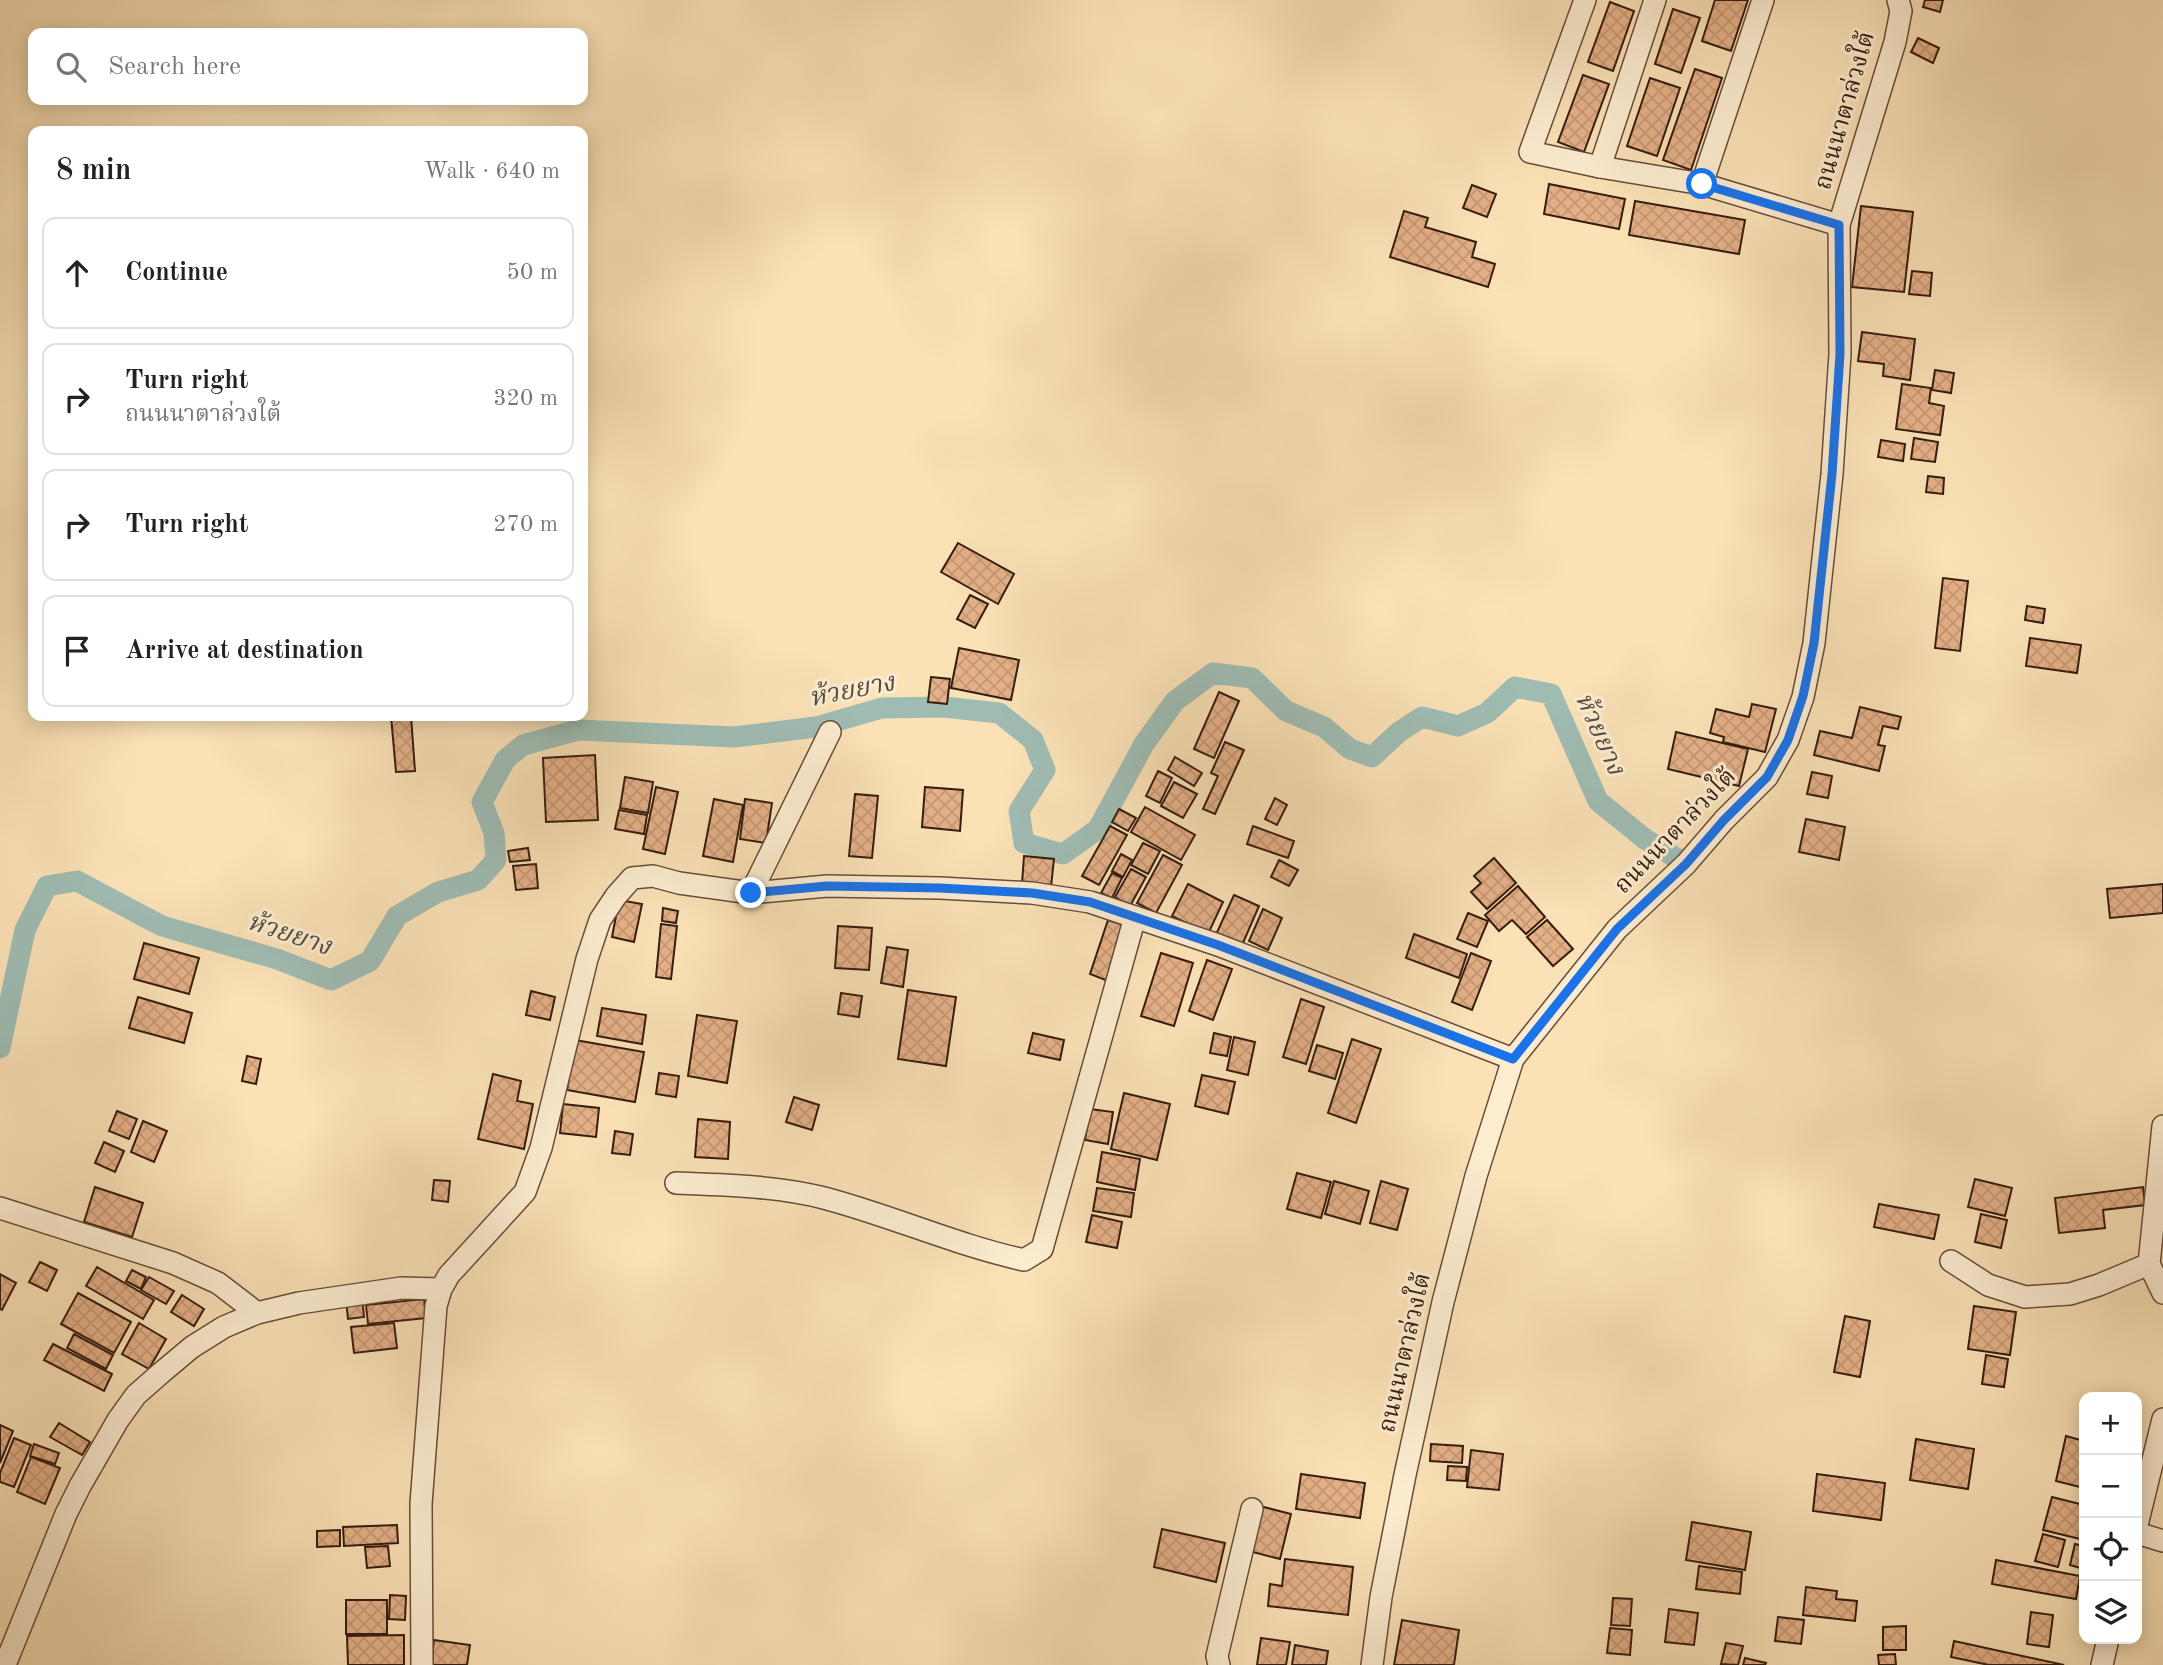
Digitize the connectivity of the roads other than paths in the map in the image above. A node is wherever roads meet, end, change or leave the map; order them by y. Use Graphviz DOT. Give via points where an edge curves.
graph roads {
  1 [pos="1585,0"];
  2 [pos="1656,0"];
  3 [pos="1763,0"];
  4 [pos="1898,0"];
  5 [pos="1600,167"];
  6 [pos="1702,184"];
  7 [pos="1839,225"];
  8 [pos="830,732"];
  9 [pos="751,893"];
  10 [pos="1135,917"];
  11 [pos="1513,1059"];
  12 [pos="2163,1126"];
  13 [pos="676,1183"];
  14 [pos="0,1208"];
  15 [pos="1951,1261"];
  16 [pos="2149,1264"];
  17 [pos="441,1289"];
  18 [pos="2163,1293"];
  19 [pos="257,1313"];
  20 [pos="2163,1419"];
  21 [pos="1252,1509"];
  22 [pos="2139,1518"];
  23 [pos="2142,1535"];
  24 [pos="2163,1541"];
  25 [pos="2107,1644"];
  26 [pos="5,1665"];
  27 [pos="422,1665"];
  28 [pos="1219,1665"];
  29 [pos="1372,1665"];
  30 [pos="2102,1665"];
  1 -- 5 [label="street" via="1530,152"];
  2 -- 5 [label="street"];
  3 -- 6 [label="street"];
  4 -- 7 [label="street, ถนนนาตาล่วงใต้" via="1901,11 1895,42"];
  5 -- 6 [label="street"];
  6 -- 7 [label="street"];
  7 -- 11 [label="street, ถนนนาตาล่วงใต้" via="1840,354 1832,474 1814,643 1788,740 1767,777 1617,929"];
  8 -- 9 [label="street"];
  9 -- 10 [label="street" via="827,886 1032,893 1090,902"];
  9 -- 17 [label="street" via="653,877 632,878 616,896 600,920 587,959 552,1111 525,1192"];
  10 -- 11 [label="street"];
  10 -- 13 [label="street" via="1042,1249 1024,1260 822,1198 758,1187"];
  11 -- 29 [label="street, ถนนนาตาล่วงใต้" via="1443,1302 1381,1597"];
  12 -- 16 [label="street"];
  14 -- 19 [label="street" via="173,1263 218,1283"];
  15 -- 16 [label="street" via="1988,1285 2025,1297 2070,1294"];
  16 -- 18 [label="street"];
  17 -- 19 [label="street" via="401,1288"];
  17 -- 27 [label="street" via="421,1504"];
  19 -- 26 [label="street" via="224,1326 192,1347 136,1395 118,1420 66,1514"];
  20 -- 22 [label="street"];
  21 -- 28 [label="street" via="1217,1656"];
  23 -- 24 [label="street"];
  25 -- 30 [label="street"];
}
